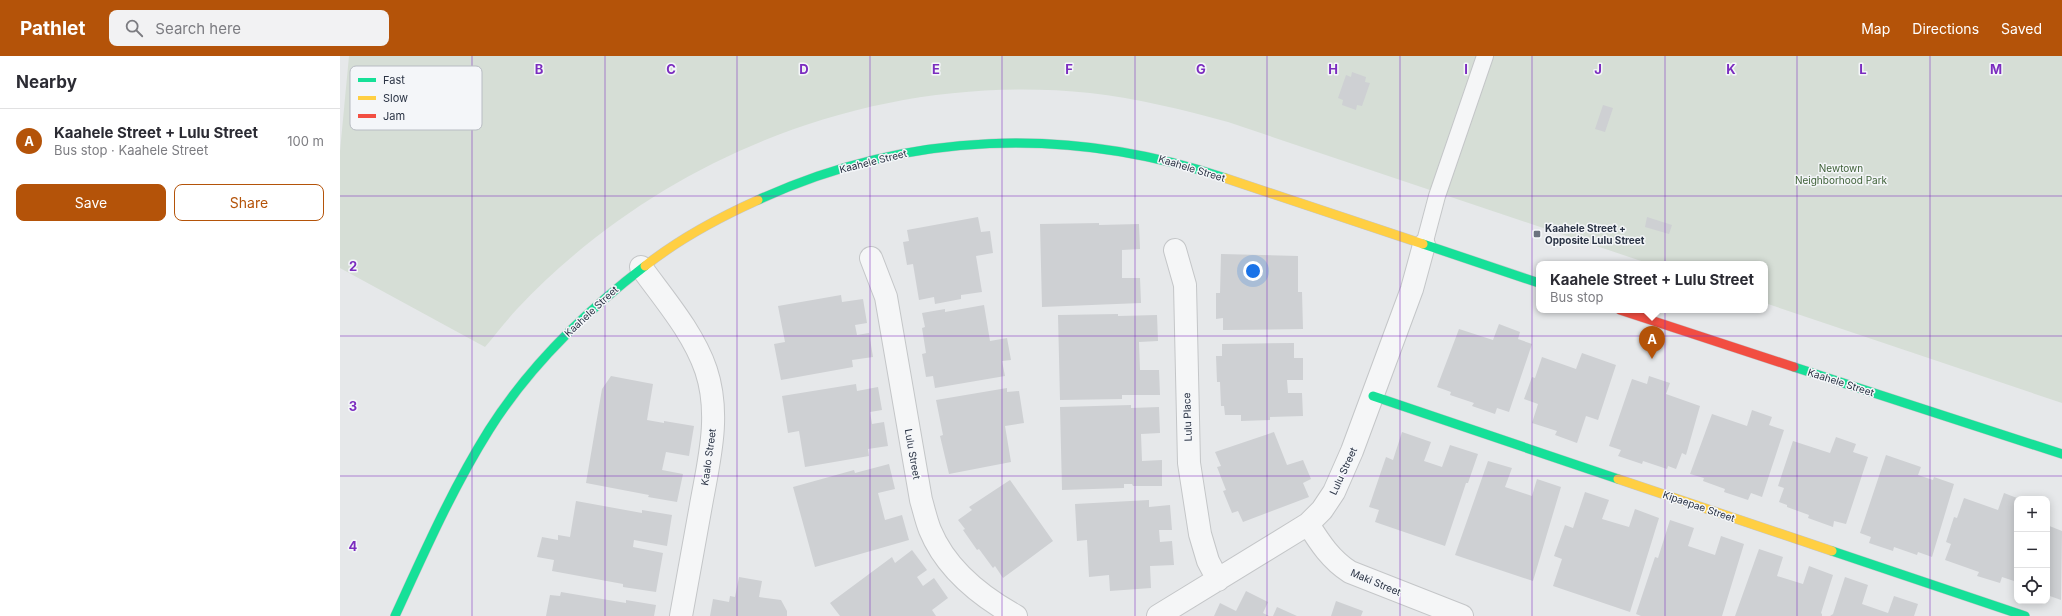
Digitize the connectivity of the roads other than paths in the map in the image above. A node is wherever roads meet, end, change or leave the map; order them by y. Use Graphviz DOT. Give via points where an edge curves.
graph roads {
  1 [pos="1485,56"];
  2 [pos="1424,244"];
  3 [pos="1175,250"];
  4 [pos="872,258"];
  5 [pos="641,267"];
  6 [pos="1536,282"];
  7 [pos="1629,313"];
  8 [pos="1373,396"];
  9 [pos="2062,454"];
  10 [pos="1308,524"];
  11 [pos="1218,580"];
  12 [pos="395,616"];
  13 [pos="681,616"];
  14 [pos="1016,616"];
  15 [pos="1158,616"];
  16 [pos="1462,616"];
  17 [pos="2025,616"];
  1 -- 2 [label="lane" via="1437,196"];
  2 -- 5 [label="street, Kaahele Street" via="1149,155 1099,147 1004,142 904,152 810,178 721,217 685,237"];
  2 -- 6 [label="street, Kaahele Street"];
  2 -- 8 [label="street, Lulu Street" via="1412,289"];
  3 -- 11 [label="street, Lulu Place" via="1185,285 1189,463 1200,534 1208,561"];
  4 -- 14 [label="street, Lulu Street" via="886,297 921,500 930,530 953,568 993,604"];
  5 -- 12 [label="street, Kaahele Street" via="573,327 508,402 476,451 450,500"];
  5 -- 13 [label="street, Kaalo Street" via="696,347 706,369 711,392 713,433"];
  7 -- 9 [label="street, Kaahele Street"];
  8 -- 10 [label="street, Lulu Street" via="1343,475 1322,510"];
  8 -- 17 [label="street, Kipaepae Street"];
  10 -- 11 [label="street, Lulu Street"];
  10 -- 16 [label="street, Maki Street" via="1327,553 1337,564 1350,572"];
  11 -- 15 [label="street, Lulu Street"];
}
